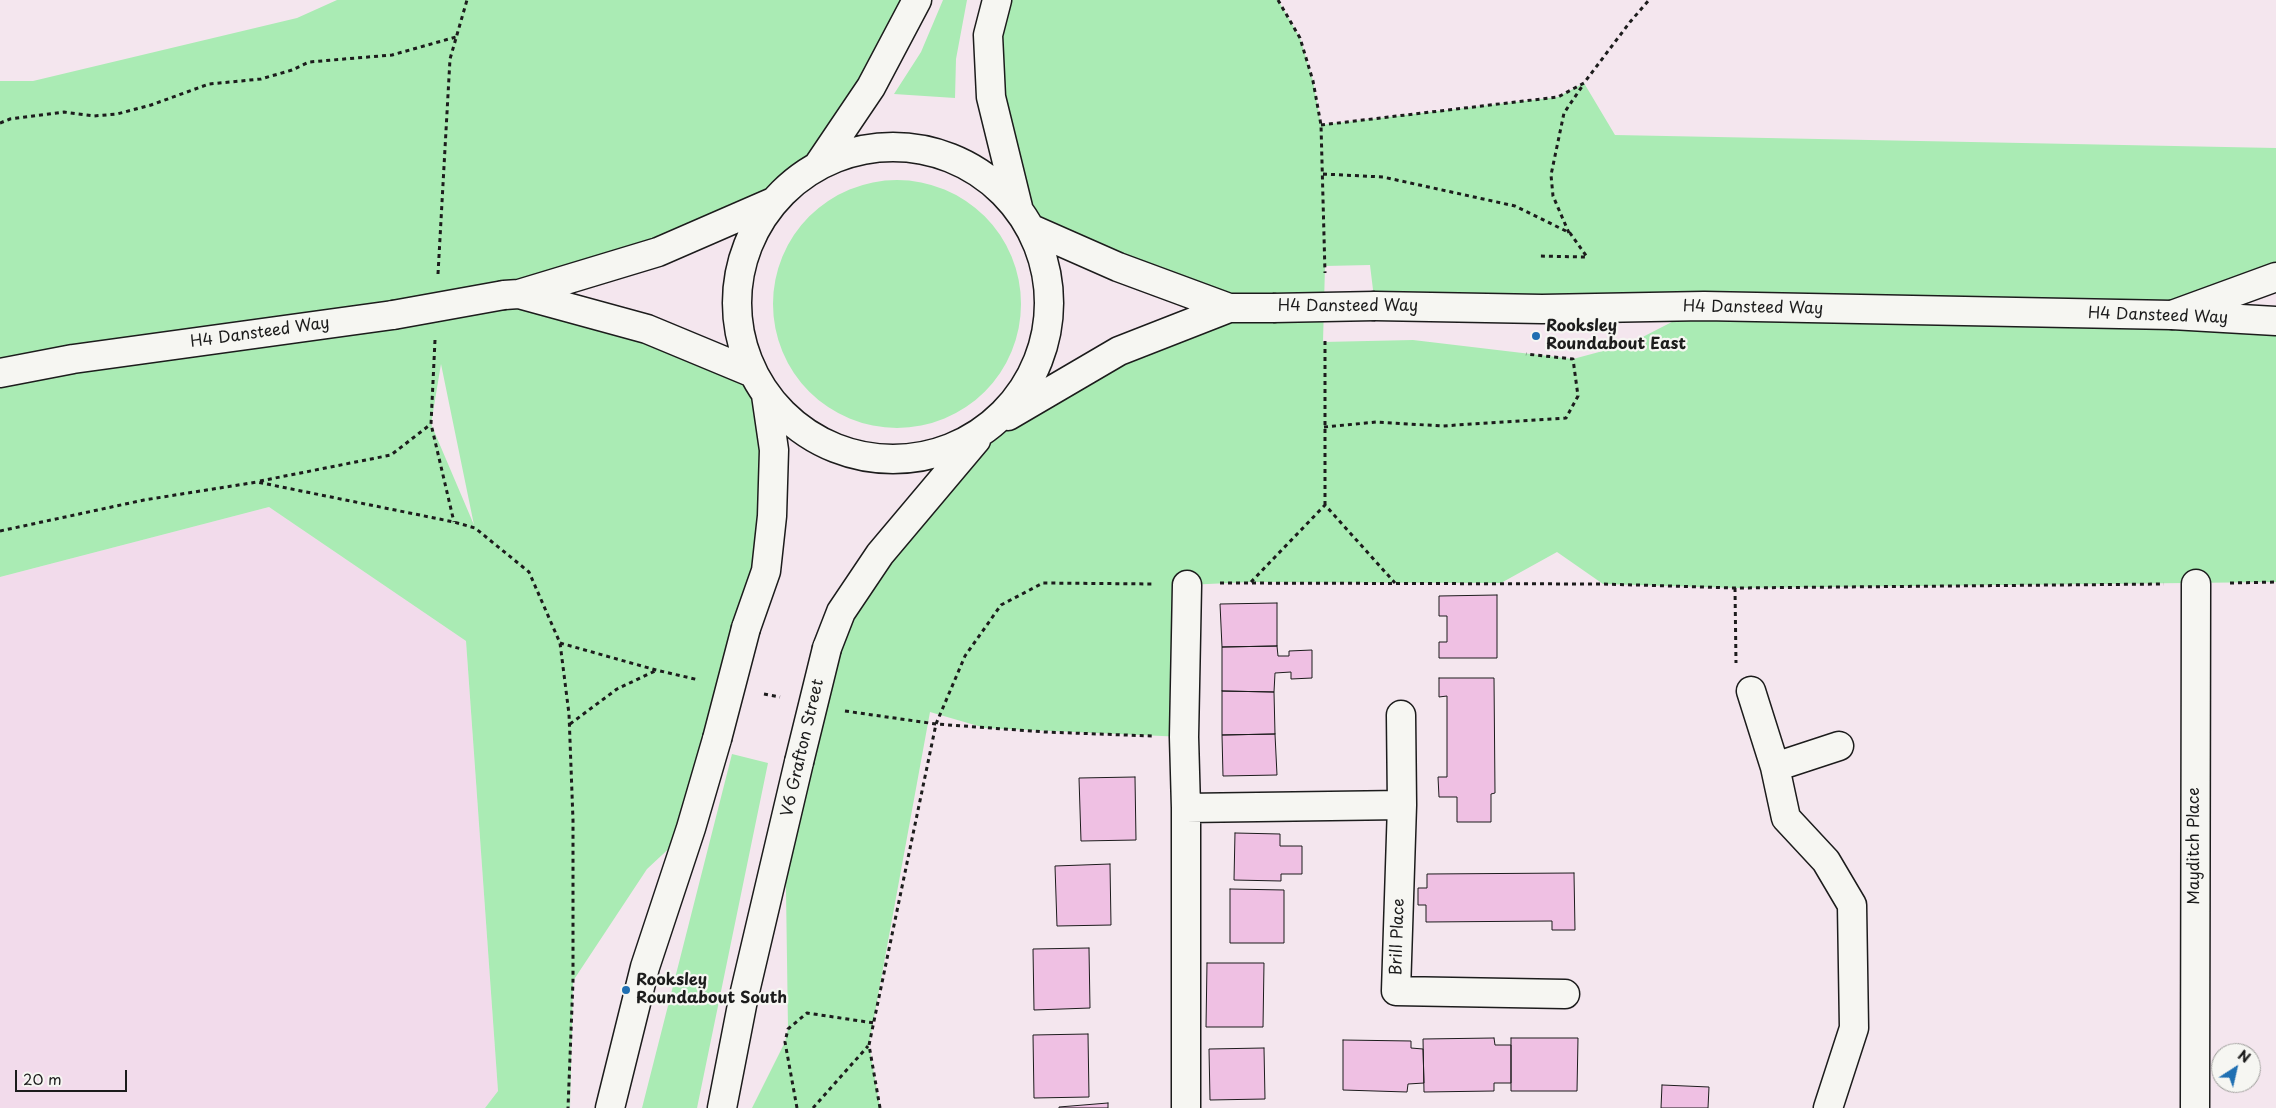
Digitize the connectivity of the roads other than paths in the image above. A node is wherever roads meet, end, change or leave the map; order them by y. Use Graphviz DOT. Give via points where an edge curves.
graph roads {
  1 [pos="918,0"];
  2 [pos="997,0"];
  3 [pos="819,164"];
  4 [pos="773,202"];
  5 [pos="1026,220"];
  6 [pos="2276,277"];
  7 [pos="512,294"];
  8 [pos="1230,308"];
  9 [pos="2172,315"];
  10 [pos="2276,321"];
  11 [pos="0,372"];
  12 [pos="760,384"];
  13 [pos="991,427"];
  14 [pos="2196,584"];
  15 [pos="1187,585"];
  16 [pos="1751,691"];
  17 [pos="1401,715"];
  18 [pos="1839,746"];
  19 [pos="1775,768"];
  20 [pos="1402,804"];
  21 [pos="1186,808"];
  22 [pos="1565,994"];
  23 [pos="610,1108"];
  24 [pos="722,1108"];
  25 [pos="1186,1108"];
  26 [pos="1828,1108"];
  27 [pos="2195,1108"];
  1 -- 3 [label="street" via="871,87"];
  2 -- 5 [label="street" via="988,35 990,97"];
  3 -- 4 [label="street"];
  3 -- 5 [label="street" via="855,151 902,147 921,149 965,164 996,185"];
  4 -- 7 [label="street, H4 Dansteed Way" via="658,252"];
  4 -- 12 [label="street" via="749,241 740,273 736,306 743,349"];
  5 -- 8 [label="street, H4 Dansteed Way" via="1118,267"];
  5 -- 13 [label="street, V6 Grafton Street" via="1049,284 1049,323 1035,372"];
  6 -- 9 [label="street"];
  7 -- 11 [label="street, H4 Dansteed Way, bridge" via="393,315"];
  7 -- 12 [label="street, H4 Dansteed Way" via="647,329"];
  8 -- 9 [label="street, H4 Dansteed Way, bridge" via="1704,306"];
  8 -- 13 [label="street, H4 Dansteed Way" via="1119,351"];
  9 -- 10 [label="street, H4 Dansteed Way"];
  12 -- 13 [label="street, H4 Dansteed Way" via="790,422 830,447 865,457 914,459 950,449"];
  12 -- 23 [label="street, bridge" via="774,450 766,571 746,628 691,828 645,967"];
  13 -- 24 [label="street, V6 Grafton Street, bridge" via="880,554 841,612 826,648"];
  14 -- 27 [label="street, Mayditch Place"];
  15 -- 21 [label="street"];
  16 -- 19 [label="street"];
  17 -- 20 [label="street, Brill Place"];
  18 -- 19 [label="street"];
  19 -- 26 [label="street" via="1786,818 1826,860 1852,906 1854,1028"];
  20 -- 21 [label="street"];
  20 -- 22 [label="street, Brill Place" via="1396,991"];
  21 -- 25 [label="street"];
}
